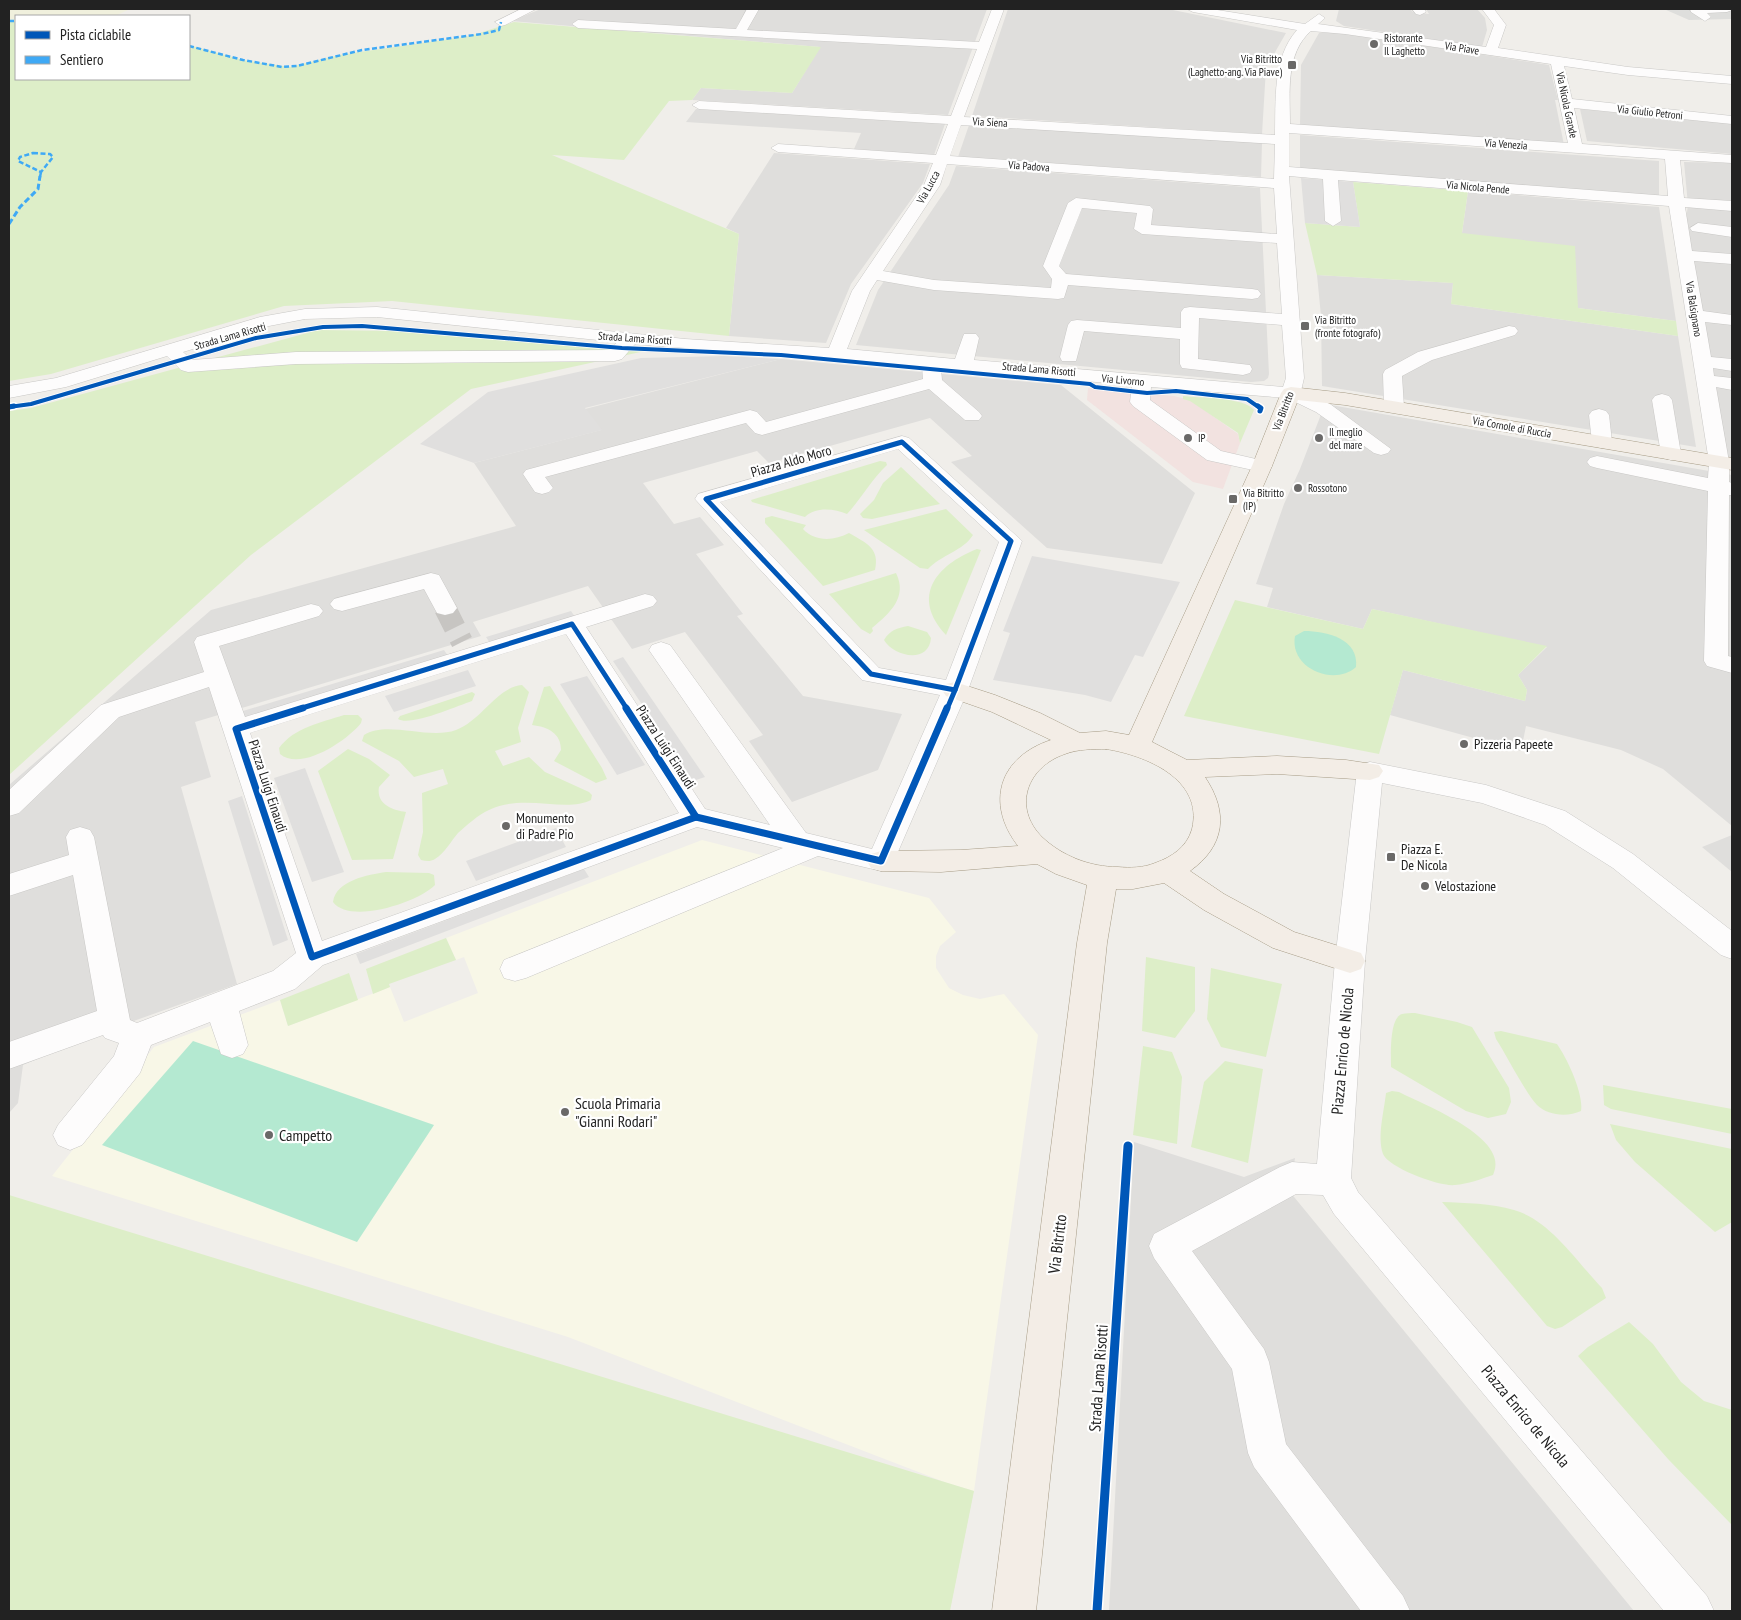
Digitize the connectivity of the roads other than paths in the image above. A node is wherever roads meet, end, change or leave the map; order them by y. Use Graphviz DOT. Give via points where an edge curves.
graph roads {
  1 [pos="530,9"];
  2 [pos="753,9"];
  3 [pos="998,9"];
  4 [pos="1193,9"];
  5 [pos="1325,9"];
  6 [pos="1488,9"];
  7 [pos="1727,9"];
  8 [pos="1732,10"];
  9 [pos="628,15"];
  10 [pos="1705,16"];
  11 [pos="501,22"];
  12 [pos="578,24"];
  13 [pos="1309,26"];
  14 [pos="617,27"];
  15 [pos="739,34"];
  16 [pos="984,46"];
  17 [pos="1490,52"];
  18 [pos="1557,61"];
  19 [pos="1732,80"];
  20 [pos="1567,103"];
  21 [pos="699,105"];
  22 [pos="958,120"];
  23 [pos="1732,120"];
  24 [pos="1281,134"];
  25 [pos="778,148"];
  26 [pos="1576,149"];
  27 [pos="1672,155"];
  28 [pos="1732,159"];
  29 [pos="942,160"];
  30 [pos="1330,175"];
  31 [pos="1280,177"];
  32 [pos="1676,202"];
  33 [pos="1732,206"];
  34 [pos="1333,221"];
  35 [pos="1698,228"];
  36 [pos="1732,232"];
  37 [pos="1285,239"];
  38 [pos="1685,255"];
  39 [pos="1732,259"];
  40 [pos="873,274"];
  41 [pos="1061,279"];
  42 [pos="1252,294"];
  43 [pos="1291,320"];
  44 [pos="1696,320"];
  45 [pos="1732,320"];
  46 [pos="1732,329"];
  47 [pos="1509,330"];
  48 [pos="1190,334"];
  49 [pos="970,338"];
  50 [pos="630,339"];
  51 [pos="746,348"];
  52 [pos="170,349"];
  53 [pos="836,354"];
  54 [pos="1069,357"];
  55 [pos="1702,361"];
  56 [pos="930,362"];
  57 [pos="963,365"];
  58 [pos="1732,365"];
  59 [pos="1243,369"];
  60 [pos="1706,380"];
  61 [pos="933,382"];
  62 [pos="1142,382"];
  63 [pos="1732,384"];
  64 [pos="9,392"];
  65 [pos="1291,393"];
  66 [pos="1662,400"];
  67 [pos="1394,407"];
  68 [pos="972,416"];
  69 [pos="1599,416"];
  70 [pos="1602,442"];
  71 [pos="1381,449"];
  72 [pos="1670,454"];
  73 [pos="1597,462"];
  74 [pos="1725,463"];
  75 [pos="1262,466"];
  76 [pos="542,488"];
  77 [pos="1725,488"];
  78 [pos="645,601"];
  79 [pos="342,604"];
  80 [pos="445,608"];
  81 [pos="311,611"];
  82 [pos="572,624"];
  83 [pos="661,650"];
  84 [pos="1732,664"];
  85 [pos="218,676"];
  86 [pos="955,690"];
  87 [pos="236,729"];
  88 [pos="1075,742"];
  89 [pos="1137,746"];
  90 [pos="1183,770"];
  91 [pos="1370,771"];
  92 [pos="9,806"];
  93 [pos="696,817"];
  94 [pos="806,843"];
  95 [pos="1041,854"];
  96 [pos="881,861"];
  97 [pos="1168,870"];
  98 [pos="1103,878"];
  99 [pos="9,884"];
  100 [pos="1732,947"];
  101 [pos="312,957"];
  102 [pos="1350,961"];
  103 [pos="515,969"];
  104 [pos="221,1004"];
  105 [pos="126,1027"];
  106 [pos="232,1044"];
  107 [pos="9,1056"];
  108 [pos="70,1135"];
  109 [pos="1333,1180"];
  110 [pos="1014,1611"];
  111 [pos="1388,1611"];
  112 [pos="1692,1611"];
  1 -- 11 [label="street"];
  2 -- 15 [label="street"];
  3 -- 16 [label="street, Via Lucca"];
  4 -- 13 [label="street, Via Piave" via="1290,26"];
  5 -- 13 [label="street, Via Bitritto"];
  6 -- 17 [label="street" via="1500,25"];
  7 -- 8 [label="street"];
  7 -- 10 [label="street" via="1695,10"];
  9 -- 14 [label="street"];
  12 -- 14 [label="street"];
  13 -- 17 [label="street, Via Piave"];
  13 -- 24 [label="street, Via Bitritto" via="1300,34 1285,64"];
  14 -- 15 [label="street"];
  15 -- 16 [label="street"];
  16 -- 22 [label="street, Via Lucca"];
  17 -- 18 [label="street, Via Piave"];
  18 -- 19 [label="street, Via Piave"];
  18 -- 20 [label="street, Via Nicola Grande"];
  20 -- 23 [label="street, Via Giulio Petroni"];
  20 -- 26 [label="street, Via Nicola Grande"];
  21 -- 22 [label="street, Via Siena"];
  22 -- 24 [label="street, Via Siena"];
  22 -- 29 [label="street, Via Lucca"];
  24 -- 26 [label="street, Via Venezia"];
  24 -- 31 [label="street, Via Bitritto"];
  25 -- 29 [label="street, Via Padova"];
  26 -- 27 [label="street, Via Venezia"];
  27 -- 28 [label="street, Via Venezia"];
  27 -- 32 [label="street, Via Balsignano"];
  29 -- 31 [label="street, Via Padova"];
  29 -- 40 [label="street, Via Lucca" via="932,185"];
  30 -- 31 [label="street, Via Nicola Pende"];
  30 -- 32 [label="street, Via Nicola Pende"];
  30 -- 34 [label="street"];
  31 -- 37 [label="street, Via Bitritto"];
  32 -- 33 [label="street, Via Nicola Pende"];
  32 -- 38 [label="street, Via Balsignano"];
  35 -- 36 [label="street"];
  37 -- 41 [label="street" via="1142,229 1145,209 1076,204 1051,266"];
  37 -- 43 [label="street, Via Bitritto"];
  38 -- 39 [label="street"];
  38 -- 44 [label="street, Via Balsignano"];
  40 -- 41 [label="street" via="934,284 1058,294"];
  40 -- 53 [label="street, Via Lucca" via="861,291"];
  41 -- 42 [label="street"];
  43 -- 48 [label="street" via="1190,312"];
  43 -- 65 [label="street, Via Bitritto" via="1295,378"];
  44 -- 45 [label="street"];
  44 -- 46 [label="street"];
  44 -- 55 [label="street, Via Balsignano"];
  47 -- 67 [label="street" via="1425,356 1392,374"];
  48 -- 54 [label="street" via="1077,325"];
  48 -- 59 [label="street" via="1189,364"];
  49 -- 57 [label="street"];
  50 -- 51 [label="street, Strada Lama Risotti"];
  50 -- 52 [label="street, Strada Lama Risotti" via="377,312 304,314 266,321"];
  50 -- 52 [label="street" via="616,356 296,358 188,366"];
  51 -- 53 [label="street, Via Livorno"];
  52 -- 64 [label="street, Strada Lama Risotti" via="59,383"];
  53 -- 56 [label="street, Via Livorno"];
  55 -- 58 [label="street"];
  55 -- 60 [label="street, Via Balsignano"];
  56 -- 57 [label="street, Via Livorno"];
  56 -- 61 [label="street"];
  57 -- 62 [label="street, Via Livorno"];
  60 -- 63 [label="street"];
  60 -- 74 [label="street, Via Balsignano"];
  61 -- 68 [label="street"];
  61 -- 76 [label="street" via="762,429 750,416 533,474"];
  62 -- 65 [label="street, Via Livorno"];
  62 -- 75 [label="street" via="1140,402 1214,456"];
  65 -- 67 [label="main road, Via Cornole di Ruccia"];
  65 -- 71 [label="street" via="1323,408"];
  65 -- 75 [label="main road, Via Bitritto"];
  66 -- 72 [label="street"];
  67 -- 70 [label="main road, Via Cornole di Ruccia"];
  69 -- 70 [label="street"];
  70 -- 72 [label="main road, Via Cornole di Ruccia"];
  72 -- 74 [label="main road, Via Cornole di Ruccia"];
  73 -- 77 [label="street"];
  74 -- 77 [label="street, Via Balsignano"];
  75 -- 89 [label="main road, Via Bitritto"];
  77 -- 84 [label="street, Via Balsignano" via="1716,661"];
  78 -- 82 [label="street"];
  79 -- 80 [label="street" via="431,580"];
  81 -- 85 [label="street" via="206,642"];
  82 -- 87 [label="street, Piazza Luigi Einaudi" via="465,649"];
  82 -- 93 [label="street, Piazza Luigi Einaudi"];
  83 -- 94 [label="street"];
  85 -- 87 [label="street"];
  85 -- 92 [label="street" via="110,711"];
  86 -- 86 [label="street, Piazza Aldo Moro" via="871,674 706,499 902,442 1011,541"];
  86 -- 88 [label="main road" via="996,703"];
  86 -- 96 [label="street"];
  87 -- 101 [label="street, Piazza Luigi Einaudi"];
  88 -- 89 [label="main road" via="1106,740"];
  88 -- 95 [label="main road" via="1047,751 1026,766 1013,786 1011,809 1021,832"];
  89 -- 90 [label="main road" via="1162,756"];
  90 -- 91 [label="main road" via="1236,764 1307,764"];
  90 -- 97 [label="main road" via="1201,790 1209,813 1205,835 1192,855"];
  91 -- 100 [label="street" via="1486,794 1555,818 1623,861"];
  91 -- 102 [label="street, Piazza Enrico de Nicola"];
  93 -- 94 [label="street"];
  93 -- 101 [label="street"];
  94 -- 96 [label="street"];
  94 -- 103 [label="street"];
  95 -- 96 [label="main road" via="988,861"];
  95 -- 98 [label="main road" via="1070,869"];
  97 -- 98 [label="main road" via="1138,878"];
  97 -- 102 [label="main road" via="1214,902 1284,940"];
  98 -- 110 [label="main road, Via Bitritto" via="1092,943"];
  99 -- 105 [label="street" via="82,849"];
  101 -- 104 [label="street" via="284,980"];
  102 -- 109 [label="street, Piazza Enrico de Nicola"];
  104 -- 105 [label="street"];
  104 -- 106 [label="street"];
  105 -- 107 [label="street"];
  105 -- 108 [label="street" via="128,1063"];
  109 -- 111 [label="street" via="1292,1178 1167,1246 1250,1362 1268,1453"];
  109 -- 112 [label="street, Piazza Enrico de Nicola" via="1346,1203"];
}
